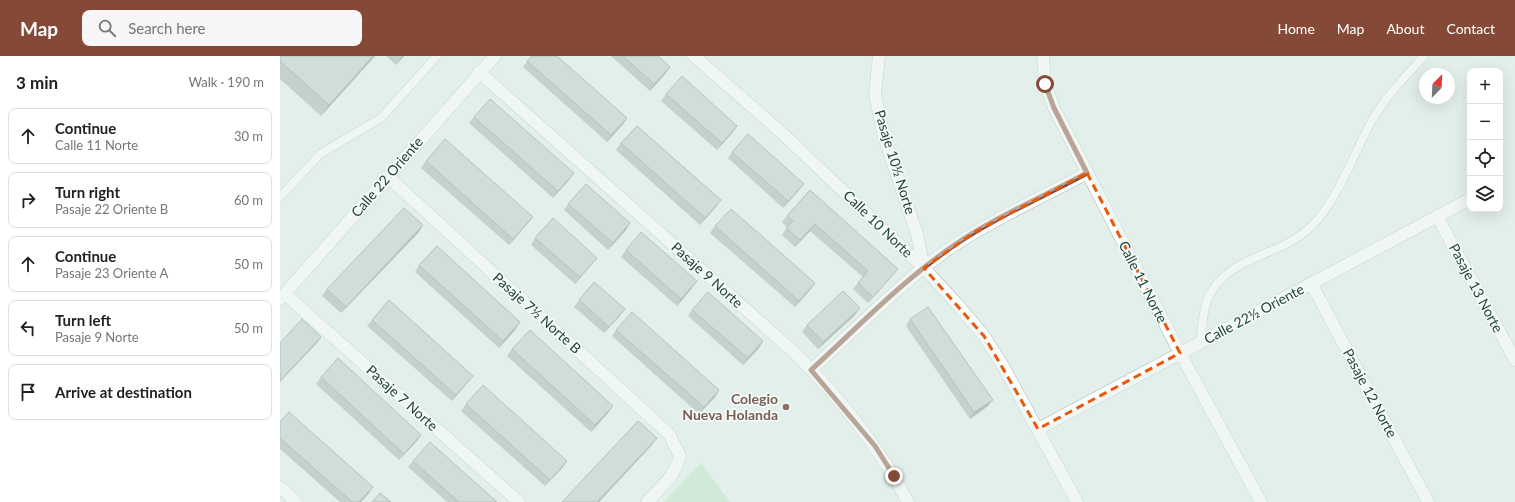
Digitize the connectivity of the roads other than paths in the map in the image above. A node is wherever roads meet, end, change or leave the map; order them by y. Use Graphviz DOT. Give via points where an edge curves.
graph roads {
  1 [pos="437,56"];
  2 [pos="495,56"];
  3 [pos="694,56"];
  4 [pos="879,56"];
  5 [pos="1042,56"];
  6 [pos="1424,56"];
  7 [pos="479,72"];
  8 [pos="1087,173"];
  9 [pos="387,176"];
  10 [pos="280,197"];
  11 [pos="1467,201"];
  12 [pos="1437,216"];
  13 [pos="924,268"];
  14 [pos="1311,284"];
  15 [pos="282,297"];
  16 [pos="1200,343"];
  17 [pos="1180,353"];
  18 [pos="1515,360"];
  19 [pos="811,370"];
  20 [pos="1038,429"];
  21 [pos="280,487"];
  22 [pos="296,502"];
  23 [pos="519,502"];
  24 [pos="647,502"];
  25 [pos="908,502"];
  26 [pos="1077,502"];
  27 [pos="1260,502"];
  28 [pos="1428,502"];
  1 -- 10 [label="lane" via="381,118 320,154"];
  2 -- 7 [label="street, Calle 22 Oriente"];
  3 -- 13 [label="street, Calle 10 Norte" via="783,134"];
  4 -- 13 [label="street, Pasaje 10½ Norte" via="875,94 884,137 917,234"];
  5 -- 8 [label="street, Calle 11 Norte" via="1049,96"];
  6 -- 16 [label="lane" via="1388,96 1326,209 1307,231 1287,244 1239,264 1222,278 1208,299"];
  7 -- 9 [label="street, Calle 22 Oriente"];
  7 -- 19 [label="street, Pasaje 9 Norte"];
  8 -- 13 [label="street" via="975,232"];
  8 -- 17 [label="street, Calle 11 Norte"];
  9 -- 15 [label="street, Calle 22 Oriente"];
  9 -- 24 [label="street, Pasaje 7½ Norte B" via="669,434 680,456 673,474"];
  11 -- 12 [label="street, Calle 22½ Oriente"];
  12 -- 14 [label="street, Calle 22½ Oriente"];
  12 -- 18 [label="street, Pasaje 13 Norte"];
  13 -- 19 [label="street"];
  13 -- 20 [label="street, Calle 10 Norte" via="984,336"];
  14 -- 16 [label="street, Calle 22½ Oriente"];
  14 -- 28 [label="street, Pasaje 12 Norte"];
  15 -- 23 [label="street, Pasaje 7 Norte"];
  16 -- 17 [label="street, Calle 22½ Oriente"];
  17 -- 20 [label="street, Calle 22½ Oriente"];
  17 -- 27 [label="street, Calle 11 Norte"];
  19 -- 25 [label="street, Pasaje 9 Norte" via="875,446"];
  20 -- 26 [label="street, Calle 10 Norte"];
  21 -- 22 [label="street"];
}
